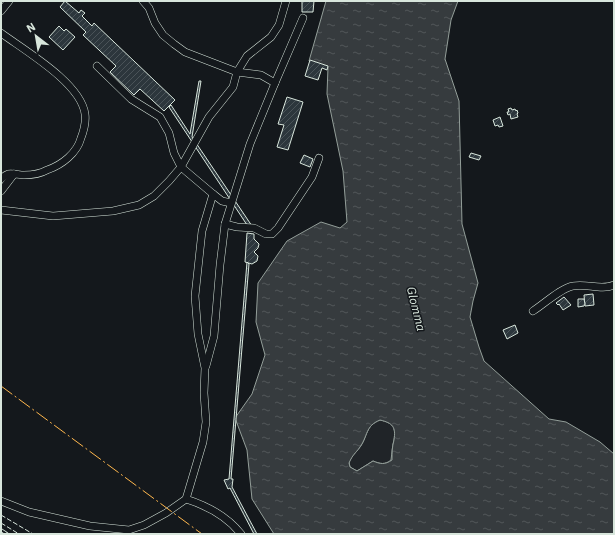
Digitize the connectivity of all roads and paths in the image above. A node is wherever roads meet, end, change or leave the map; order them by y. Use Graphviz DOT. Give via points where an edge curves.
graph roads {
  1 [pos="9,1"];
  2 [pos="143,1"];
  3 [pos="286,1"];
  4 [pos="1,11"];
  5 [pos="303,18"];
  6 [pos="1,33"];
  7 [pos="97,66"];
  8 [pos="238,72"];
  9 [pos="274,83"];
  10 [pos="319,158"];
  11 [pos="181,166"];
  12 [pos="14,174"];
  13 [pos="1,179"];
  14 [pos="1,191"];
  15 [pos="213,194"];
  16 [pos="231,203"];
  17 [pos="1,210"];
  18 [pos="225,224"];
  19 [pos="614,285"];
  20 [pos="533,311"];
  21 [pos="205,368"];
  22 [pos="186,499"];
  23 [pos="1,501"];
  24 [pos="241,534"];
  1 -- 4 [label="street"];
  2 -- 8 [label="street" via="163,35 174,44 185,52"];
  3 -- 8 [label="street" via="279,26 271,37 247,56"];
  5 -- 9 [label="street"];
  6 -- 12 [label="street" via="56,72 81,102 85,113 81,140 68,158 44,172"];
  7 -- 11 [label="street" via="131,99 160,117"];
  8 -- 9 [label="street" via="261,75"];
  8 -- 11 [label="street" via="232,86"];
  9 -- 16 [label="street" via="250,144"];
  10 -- 18 [label="street" via="312,177 272,234 254,228"];
  11 -- 15 [label="street"];
  11 -- 17 [label="street" via="154,196 139,205 113,211 53,216"];
  12 -- 13 [label="street" via="7,174"];
  12 -- 14 [label="street"];
  15 -- 16 [label="street" via="222,201"];
  15 -- 21 [label="street" via="202,231 195,296 198,334"];
  16 -- 18 [label="street"];
  18 -- 21 [label="street" via="214,336"];
  19 -- 20 [label="street" via="604,288 572,286"];
  21 -- 22 [label="street" via="206,422 203,442"];
  22 -- 23 [label="street" via="144,525 128,530 90,526 29,512"];
  22 -- 24 [label="street" via="223,516 233,523"];
}
